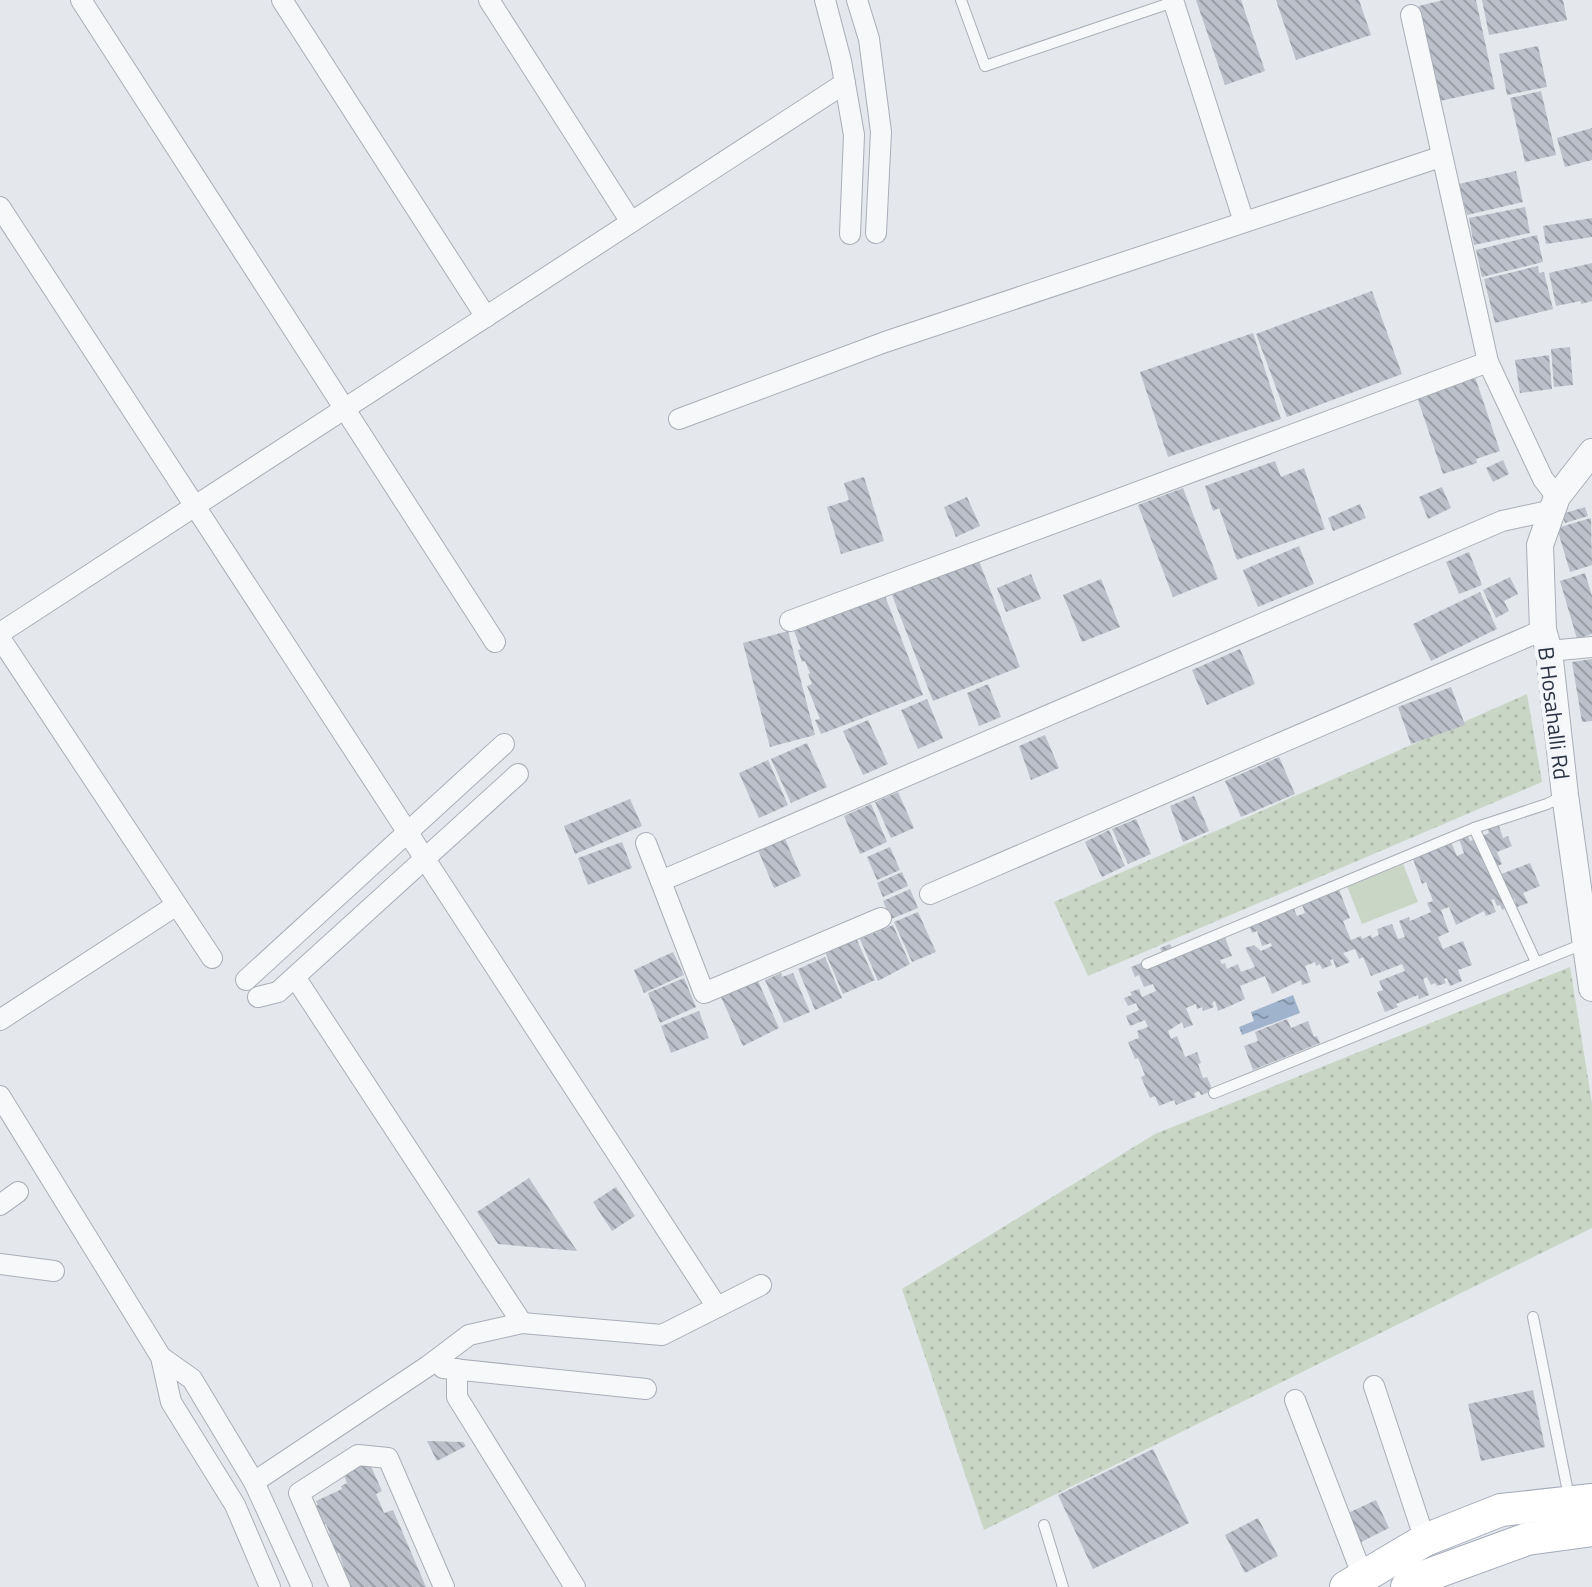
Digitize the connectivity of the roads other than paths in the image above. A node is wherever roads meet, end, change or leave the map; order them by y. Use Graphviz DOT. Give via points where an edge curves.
graph roads {
  1 [pos="81,0"];
  2 [pos="282,0"];
  3 [pos="489,0"];
  4 [pos="825,0"];
  5 [pos="857,0"];
  6 [pos="961,0"];
  7 [pos="1173,1"];
  8 [pos="1411,15"];
  9 [pos="845,83"];
  10 [pos="1440,157"];
  11 [pos="0,207"];
  12 [pos="631,222"];
  13 [pos="1244,222"];
  14 [pos="876,233"];
  15 [pos="850,234"];
  16 [pos="486,317"];
  17 [pos="1488,362"];
  18 [pos="344,409"];
  19 [pos="679,419"];
  20 [pos="1592,452"];
  21 [pos="1555,504"];
  22 [pos="196,506"];
  23 [pos="790,621"];
  24 [pos="1,632"];
  25 [pos="1546,641"];
  26 [pos="495,642"];
  27 [pos="1592,647"];
  28 [pos="504,744"];
  29 [pos="518,774"];
  30 [pos="1565,795"];
  31 [pos="1474,828"];
  32 [pos="409,832"];
  33 [pos="646,843"];
  34 [pos="426,858"];
  35 [pos="661,881"];
  36 [pos="930,894"];
  37 [pos="175,906"];
  38 [pos="881,918"];
  39 [pos="1584,943"];
  40 [pos="212,958"];
  41 [pos="1536,962"];
  42 [pos="1147,964"];
  43 [pos="295,977"];
  44 [pos="1592,988"];
  45 [pos="0,1020"];
  46 [pos="1214,1093"];
  47 [pos="0,1096"];
  48 [pos="18,1192"];
  49 [pos="0,1205"];
  50 [pos="0,1264"];
  51 [pos="54,1271"];
  52 [pos="761,1285"];
  53 [pos="717,1307"];
  54 [pos="1533,1317"];
  55 [pos="522,1323"];
  56 [pos="161,1357"];
  57 [pos="428,1366"];
  58 [pos="457,1369"];
  59 [pos="1374,1386"];
  60 [pos="646,1389"];
  61 [pos="1295,1400"];
  62 [pos="254,1482"];
  63 [pos="1581,1502"];
  64 [pos="1044,1525"];
  65 [pos="1592,1530"];
  66 [pos="1425,1540"];
  67 [pos="1355,1582"];
  68 [pos="270,1587"];
  69 [pos="302,1587"];
  70 [pos="340,1587"];
  71 [pos="444,1587"];
  72 [pos="575,1587"];
  73 [pos="1063,1587"];
  74 [pos="1407,1587"];
  1 -- 18 [label="street"];
  2 -- 16 [label="street"];
  3 -- 12 [label="street"];
  4 -- 9 [label="street"];
  5 -- 14 [label="street" via="869,39 881,132"];
  6 -- 7 [label="lane" via="985,66"];
  7 -- 13 [label="street"];
  8 -- 10 [label="street"];
  9 -- 12 [label="street"];
  9 -- 15 [label="street" via="854,135"];
  10 -- 13 [label="street"];
  10 -- 17 [label="street"];
  11 -- 22 [label="street"];
  12 -- 16 [label="street"];
  13 -- 19 [label="street" via="885,342"];
  16 -- 18 [label="street"];
  17 -- 21 [label="street"];
  17 -- 23 [label="street"];
  18 -- 22 [label="street"];
  18 -- 26 [label="street"];
  20 -- 21 [label="street, B Hosahalli Rd"];
  21 -- 25 [label="street, B Hosahalli Rd" via="1540,545"];
  21 -- 35 [label="street" via="1502,521"];
  22 -- 24 [label="street"];
  22 -- 32 [label="street"];
  24 -- 37 [label="street"];
  25 -- 27 [label="street"];
  25 -- 30 [label="street, B Hosahalli Rd"];
  25 -- 36 [label="street"];
  28 -- 32 [label="street"];
  29 -- 34 [label="street"];
  30 -- 31 [label="lane"];
  30 -- 39 [label="street, B Hosahalli Rd"];
  31 -- 41 [label="lane"];
  31 -- 42 [label="lane"];
  32 -- 34 [label="street"];
  32 -- 43 [label="street" via="252,989 278,992"];
  33 -- 35 [label="street"];
  34 -- 43 [label="street"];
  34 -- 53 [label="street"];
  35 -- 38 [label="street" via="704,993"];
  37 -- 40 [label="street"];
  37 -- 45 [label="street"];
  39 -- 41 [label="lane"];
  39 -- 44 [label="street, B Hosahalli Rd"];
  41 -- 46 [label="lane"];
  43 -- 55 [label="street"];
  47 -- 56 [label="street"];
  48 -- 49 [label="street"];
  50 -- 51 [label="street"];
  52 -- 53 [label="street"];
  53 -- 55 [label="street" via="662,1335"];
  54 -- 63 [label="lane"];
  55 -- 57 [label="street" via="469,1335"];
  56 -- 62 [label="street" via="192,1379"];
  56 -- 68 [label="street" via="171,1402 235,1505"];
  57 -- 58 [label="street"];
  57 -- 62 [label="street"];
  58 -- 60 [label="street"];
  58 -- 72 [label="street" via="457,1397"];
  59 -- 66 [label="street"];
  61 -- 67 [label="street"];
  62 -- 69 [label="street"];
  63 -- 66 [label="main road" via="1501,1510"];
  64 -- 73 [label="lane"];
  65 -- 74 [label="main road" via="1527,1539"];
  66 -- 67 [label="main road"];
  70 -- 71 [label="street" via="299,1493 358,1455 388,1458"];
}
